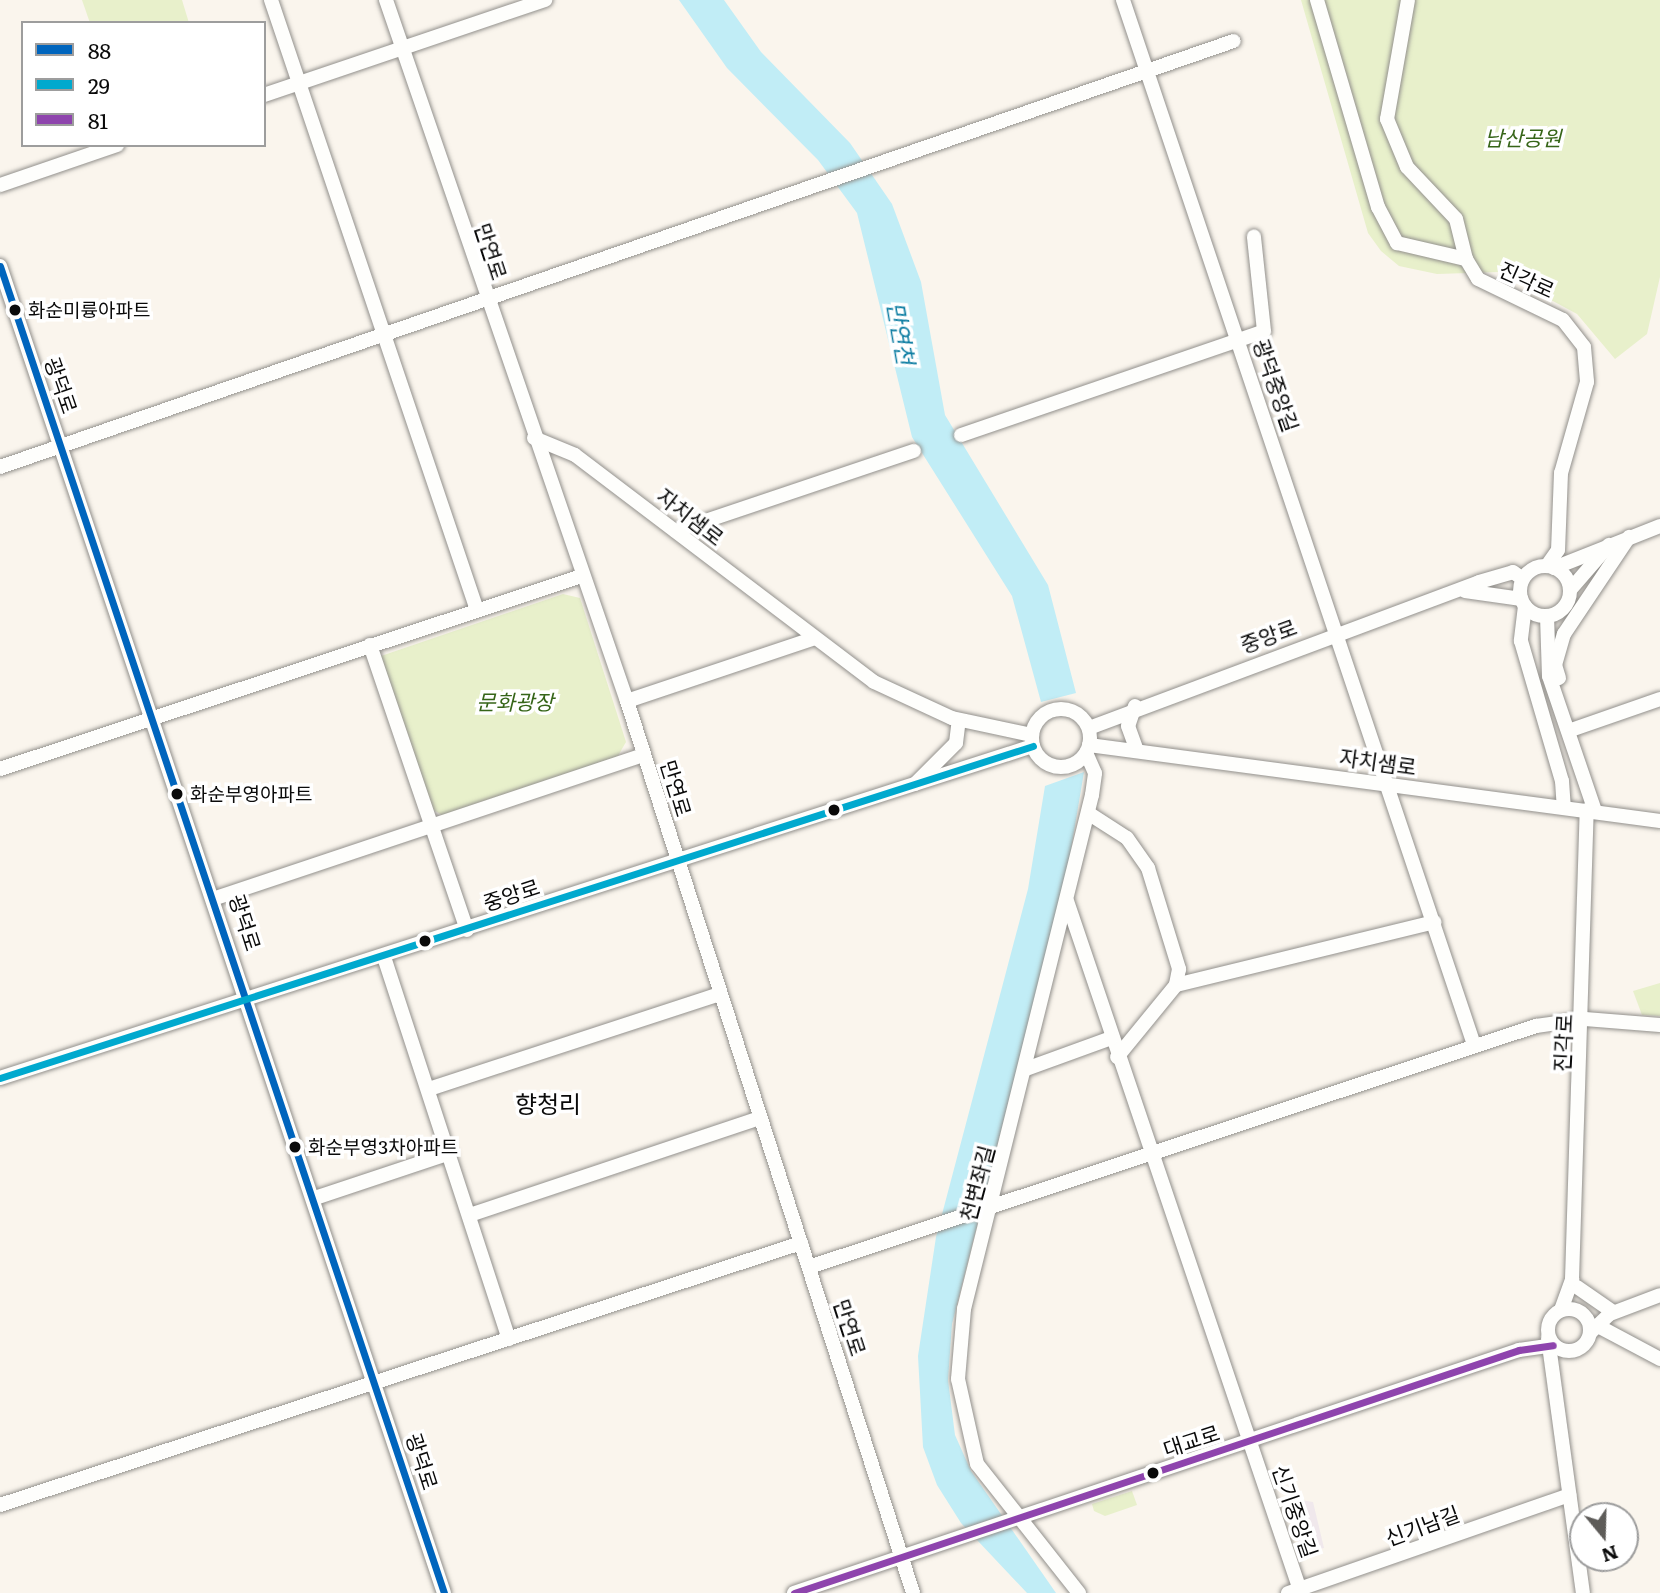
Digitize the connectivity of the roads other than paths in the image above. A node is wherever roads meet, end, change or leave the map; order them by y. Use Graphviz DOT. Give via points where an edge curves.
graph roads {
  1 [pos="271,0"];
  2 [pos="386,0"];
  3 [pos="545,0"];
  4 [pos="1123,0"];
  5 [pos="1317,0"];
  6 [pos="1408,0"];
  7 [pos="1234,41"];
  8 [pos="402,48"];
  9 [pos="1147,71"];
  10 [pos="299,84"];
  11 [pos="266,94"];
  12 [pos="111,147"];
  13 [pos="0,185"];
  14 [pos="1254,237"];
  15 [pos="1465,259"];
  16 [pos="0,266"];
  17 [pos="487,303"];
  18 [pos="384,337"];
  19 [pos="1240,340"];
  20 [pos="961,435"];
  21 [pos="534,439"];
  22 [pos="61,446"];
  23 [pos="914,451"];
  24 [pos="0,467"];
  25 [pos="1660,526"];
  26 [pos="676,531"];
  27 [pos="1629,537"];
  28 [pos="1609,545"];
  29 [pos="1551,567"];
  30 [pos="582,576"];
  31 [pos="1523,579"];
  32 [pos="1570,590"];
  33 [pos="1465,591"];
  34 [pos="1523,602"];
  35 [pos="477,610"];
  36 [pos="1547,616"];
  37 [pos="1333,634"];
  38 [pos="815,638"];
  39 [pos="370,645"];
  40 [pos="1660,698"];
  41 [pos="627,701"];
  42 [pos="1135,706"];
  43 [pos="1564,710"];
  44 [pos="154,716"];
  45 [pos="960,720"];
  46 [pos="1089,728"];
  47 [pos="1571,730"];
  48 [pos="1032,741"];
  49 [pos="1136,747"];
  50 [pos="1088,749"];
  51 [pos="644,755"];
  52 [pos="0,769"];
  53 [pos="1389,784"];
  54 [pos="911,787"];
  55 [pos="1564,807"];
  56 [pos="1591,811"];
  57 [pos="1088,813"];
  58 [pos="1660,821"];
  59 [pos="432,826"];
  60 [pos="678,862"];
  61 [pos="216,898"];
  62 [pos="1068,901"];
  63 [pos="1434,922"];
  64 [pos="467,930"];
  65 [pos="384,957"];
  66 [pos="1176,985"];
  67 [pos="719,993"];
  68 [pos="249,999"];
  69 [pos="1585,1019"];
  70 [pos="1660,1025"];
  71 [pos="1111,1038"];
  72 [pos="1474,1045"];
  73 [pos="1117,1057"];
  74 [pos="1026,1069"];
  75 [pos="0,1078"];
  76 [pos="429,1089"];
  77 [pos="760,1118"];
  78 [pos="450,1153"];
  79 [pos="1152,1156"];
  80 [pos="315,1198"];
  81 [pos="988,1209"];
  82 [pos="470,1215"];
  83 [pos="801,1243"];
  84 [pos="809,1267"];
  85 [pos="1575,1283"];
  86 [pos="1660,1295"];
  87 [pos="1561,1310"];
  88 [pos="1612,1313"];
  89 [pos="1583,1314"];
  90 [pos="1594,1329"];
  91 [pos="509,1339"];
  92 [pos="1549,1340"];
  93 [pos="1519,1350"];
  94 [pos="1567,1352"];
  95 [pos="1660,1359"];
  96 [pos="1552,1374"];
  97 [pos="375,1383"];
  98 [pos="1250,1443"];
  99 [pos="1569,1495"];
  100 [pos="0,1505"];
  101 [pos="1017,1519"];
  102 [pos="901,1557"];
  103 [pos="1296,1592"];
  104 [pos="444,1593"];
  105 [pos="794,1593"];
  106 [pos="913,1593"];
  107 [pos="1079,1593"];
  108 [pos="1583,1593"];
  1 -- 10 [label="street"];
  2 -- 8 [label="street, 만연로"];
  3 -- 8 [label="street"];
  4 -- 9 [label="street, 광덕중앙길"];
  5 -- 15 [label="street" via="1390,233 1406,249"];
  6 -- 15 [label="street" via="1387,119 1407,167 1456,219"];
  7 -- 9 [label="street"];
  8 -- 10 [label="street"];
  8 -- 17 [label="street, 만연로"];
  9 -- 17 [label="street"];
  9 -- 19 [label="street, 광덕중앙길"];
  10 -- 11 [label="street"];
  10 -- 18 [label="street"];
  12 -- 13 [label="street"];
  14 -- 19 [label="street" via="1264,331"];
  15 -- 29 [label="street, 진각로" via="1478,279 1563,320 1580,337 1588,361 1561,473 1558,550"];
  16 -- 22 [label="street, 광덕로"];
  17 -- 18 [label="street"];
  17 -- 21 [label="street, 만연로"];
  18 -- 22 [label="street"];
  18 -- 35 [label="street"];
  19 -- 20 [label="street"];
  19 -- 37 [label="street, 광덕중앙길"];
  21 -- 26 [label="street, 자치샘로" via="575,455"];
  21 -- 30 [label="street, 만연로"];
  22 -- 24 [label="street"];
  22 -- 44 [label="street, 광덕로"];
  23 -- 26 [label="street"];
  25 -- 27 [label="street"];
  26 -- 38 [label="street, 자치샘로"];
  27 -- 28 [label="street"];
  27 -- 43 [label="street" via="1560,644 1555,665"];
  28 -- 29 [label="street"];
  28 -- 32 [label="street"];
  29 -- 31 [label="street"];
  29 -- 32 [label="street"];
  30 -- 35 [label="street"];
  30 -- 41 [label="street, 만연로"];
  31 -- 33 [label="street, 중앙로" via="1513,572"];
  31 -- 34 [label="street"];
  32 -- 36 [label="street" via="1563,609"];
  33 -- 34 [label="street, 중앙로"];
  33 -- 37 [label="street, 중앙로"];
  34 -- 36 [label="street"];
  34 -- 55 [label="street" via="1521,641 1562,781"];
  35 -- 39 [label="street"];
  36 -- 43 [label="street, 진각로" via="1546,661"];
  37 -- 42 [label="street, 중앙로"];
  37 -- 53 [label="street, 광덕중앙길"];
  38 -- 41 [label="street"];
  38 -- 45 [label="street, 자치샘로" via="874,682"];
  39 -- 44 [label="street"];
  39 -- 59 [label="street"];
  40 -- 47 [label="street"];
  41 -- 51 [label="street, 만연로"];
  42 -- 46 [label="street, 중앙로"];
  42 -- 49 [label="street" via="1128,726"];
  43 -- 47 [label="street, 진각로"];
  44 -- 52 [label="street"];
  44 -- 61 [label="street, 광덕로"];
  45 -- 48 [label="street, 자치샘로"];
  45 -- 54 [label="street" via="956,743"];
  46 -- 48 [label="street" via="1077,713 1056,709 1037,720"];
  46 -- 50 [label="street"];
  47 -- 56 [label="street, 진각로"];
  48 -- 50 [label="street" via="1044,761 1062,767"];
  48 -- 54 [label="street, 중앙로"];
  49 -- 50 [label="street, 자치샘로"];
  49 -- 53 [label="street, 자치샘로"];
  50 -- 57 [label="street, 천변좌길" via="1095,773"];
  51 -- 59 [label="street"];
  51 -- 60 [label="street, 만연로"];
  53 -- 55 [label="street, 자치샘로"];
  53 -- 63 [label="street, 광덕중앙길"];
  54 -- 60 [label="street, 중앙로"];
  55 -- 56 [label="street, 자치샘로"];
  56 -- 58 [label="street, 자치샘로"];
  56 -- 69 [label="street, 진각로"];
  57 -- 62 [label="street, 천변좌길"];
  57 -- 66 [label="street" via="1127,838 1148,868 1177,954"];
  59 -- 61 [label="street"];
  59 -- 64 [label="street"];
  60 -- 64 [label="street, 중앙로"];
  60 -- 67 [label="street, 만연로"];
  61 -- 68 [label="street, 광덕로"];
  62 -- 71 [label="street, 신기중앙길"];
  62 -- 74 [label="street, 천변좌길"];
  63 -- 66 [label="street"];
  63 -- 72 [label="street, 광덕중앙길"];
  64 -- 65 [label="street, 중앙로"];
  65 -- 68 [label="street, 중앙로"];
  65 -- 76 [label="street"];
  66 -- 73 [label="street"];
  67 -- 76 [label="street"];
  67 -- 77 [label="street, 만연로"];
  68 -- 75 [label="street, 중앙로"];
  68 -- 80 [label="street, 광덕로"];
  69 -- 70 [label="street"];
  69 -- 72 [label="street"];
  69 -- 85 [label="street, 진각로"];
  71 -- 73 [label="street, 신기중앙길"];
  71 -- 74 [label="street"];
  72 -- 79 [label="street"];
  73 -- 79 [label="street, 신기중앙길"];
  74 -- 81 [label="street, 천변좌길"];
  76 -- 78 [label="street"];
  77 -- 82 [label="street"];
  77 -- 83 [label="street, 만연로"];
  78 -- 80 [label="street"];
  78 -- 82 [label="street"];
  79 -- 81 [label="street"];
  79 -- 98 [label="street, 신기중앙길"];
  80 -- 97 [label="street, 광덕로"];
  81 -- 84 [label="street"];
  81 -- 101 [label="street, 천변좌길" via="964,1309 959,1396 977,1464"];
  82 -- 91 [label="street"];
  83 -- 84 [label="street, 만연로"];
  83 -- 91 [label="street"];
  84 -- 102 [label="street, 만연로"];
  85 -- 87 [label="street"];
  85 -- 88 [label="street"];
  85 -- 89 [label="street"];
  86 -- 88 [label="street"];
  87 -- 89 [label="street"];
  87 -- 92 [label="street"];
  88 -- 89 [label="street"];
  88 -- 90 [label="street"];
  89 -- 90 [label="street"];
  90 -- 94 [label="street" via="1582,1347"];
  90 -- 95 [label="street"];
  91 -- 97 [label="street"];
  92 -- 93 [label="street, 대교로"];
  92 -- 94 [label="street"];
  92 -- 96 [label="street"];
  93 -- 96 [label="street"];
  93 -- 98 [label="street, 대교로"];
  94 -- 96 [label="street"];
  96 -- 99 [label="street"];
  97 -- 100 [label="street"];
  97 -- 104 [label="street, 광덕로"];
  98 -- 101 [label="street, 대교로"];
  98 -- 103 [label="street, 신기중앙길"];
  99 -- 103 [label="street, 신기남길"];
  99 -- 108 [label="street"];
  101 -- 102 [label="street, 대교로"];
  101 -- 107 [label="street, 천변좌길"];
  102 -- 105 [label="street, 대교로"];
  102 -- 106 [label="street, 만연로"];
}
